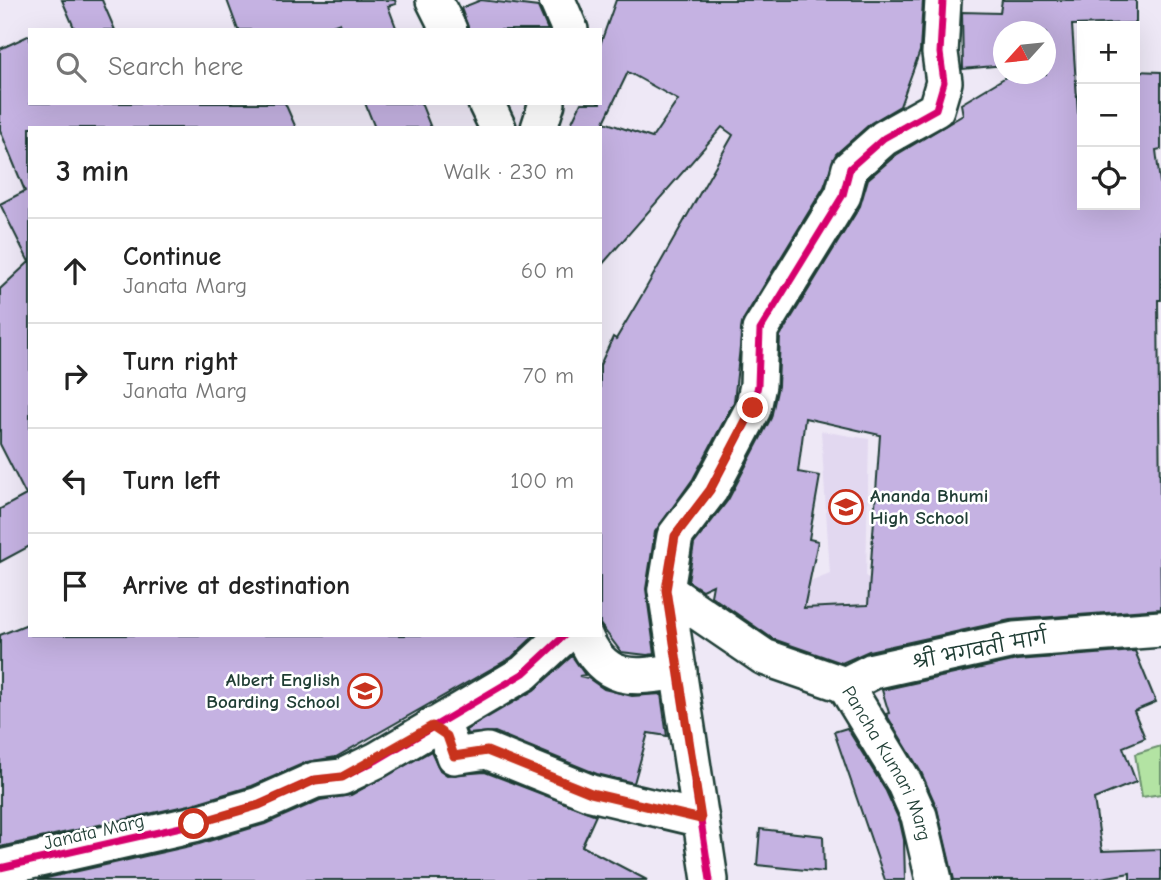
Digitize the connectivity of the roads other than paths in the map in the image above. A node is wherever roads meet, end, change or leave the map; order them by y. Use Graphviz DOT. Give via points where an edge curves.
graph roads {
  1 [pos="434,0"];
  2 [pos="557,0"];
  3 [pos="943,0"];
  4 [pos="448,28"];
  5 [pos="569,28"];
  6 [pos="487,105"];
  7 [pos="546,105"];
  8 [pos="497,126"];
  9 [pos="540,126"];
  10 [pos="666,590"];
  11 [pos="1161,629"];
  12 [pos="563,637"];
  13 [pos="585,637"];
  14 [pos="679,671"];
  15 [pos="845,685"];
  16 [pos="432,726"];
  17 [pos="701,819"];
  18 [pos="0,868"];
  19 [pos="710,880"];
  20 [pos="934,880"];
  1 -- 4 [label="street"];
  2 -- 5 [label="street"];
  3 -- 10 [label="street" via="940,53 944,82 936,109 884,138 850,168 843,195 760,330 753,408 710,490 675,536"];
  6 -- 8 [label="street"];
  7 -- 9 [label="street"];
  10 -- 14 [label="street"];
  10 -- 15 [label="street, Pancha Kumari Marg" via="764,657"];
  11 -- 15 [label="street, श्री भगवती मार्ग" via="1014,640 873,671"];
  12 -- 16 [label="street, Janata Marg" via="524,673"];
  13 -- 14 [label="street" via="608,670 634,678"];
  14 -- 17 [label="street"];
  15 -- 20 [label="street, Pancha Kumari Marg" via="904,782 919,817"];
  16 -- 17 [label="street" via="447,736 454,756 487,751 591,793"];
  16 -- 18 [label="street, Janata Marg" via="342,777 315,780 259,805 102,847"];
  17 -- 19 [label="street"];
}
